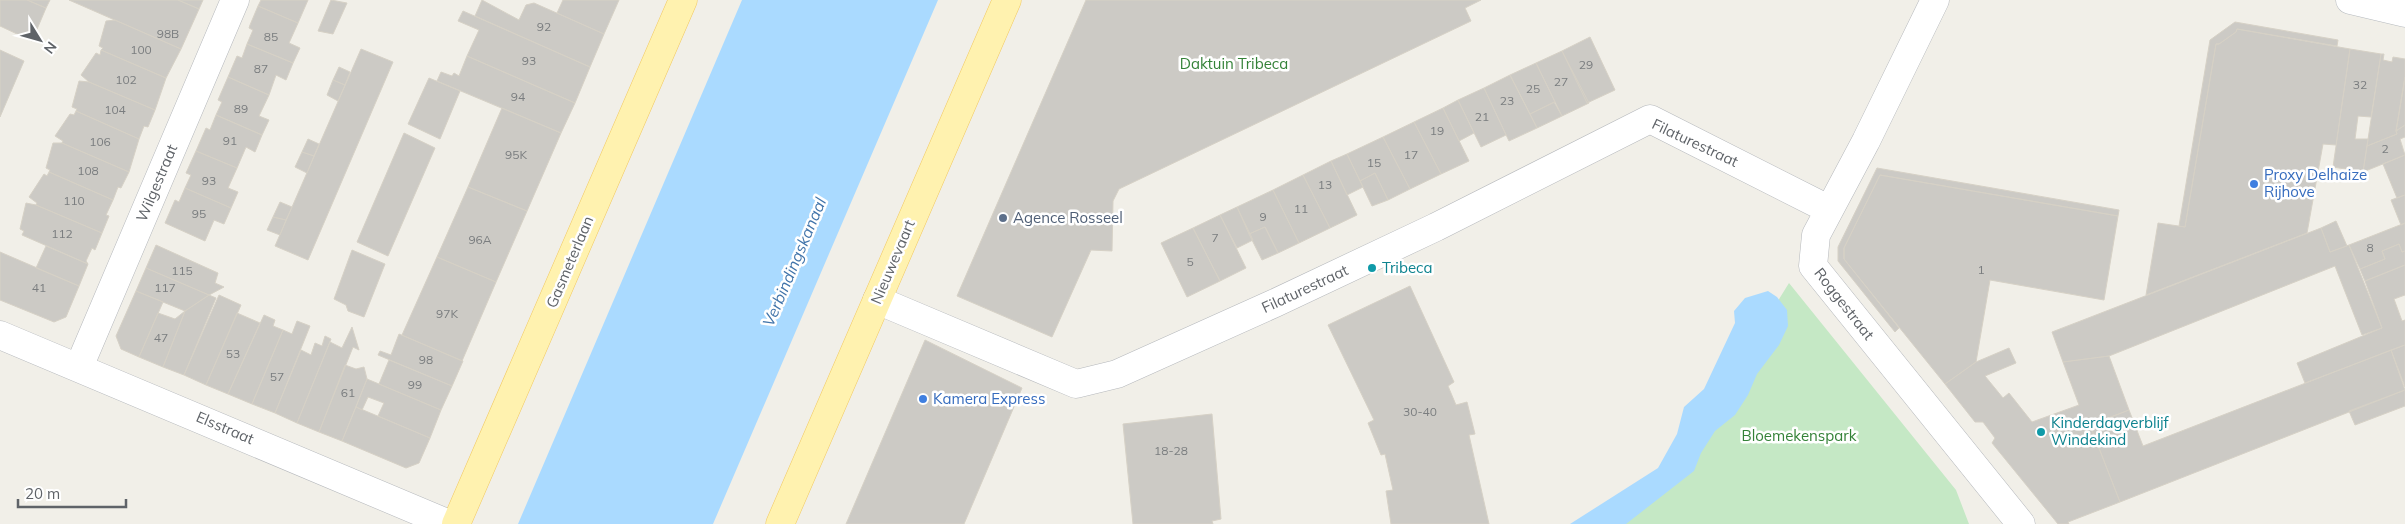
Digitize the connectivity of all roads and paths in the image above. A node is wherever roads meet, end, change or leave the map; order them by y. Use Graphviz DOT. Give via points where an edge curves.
graph roads {
  1 [pos="234,0"];
  2 [pos="683,0"];
  3 [pos="1006,0"];
  4 [pos="1935,0"];
  5 [pos="2350,0"];
  6 [pos="2405,12"];
  7 [pos="1828,210"];
  8 [pos="877,300"];
  9 [pos="0,335"];
  10 [pos="79,367"];
  11 [pos="449,524"];
  12 [pos="456,524"];
  13 [pos="780,524"];
  14 [pos="2021,524"];
  1 -- 10 [label="street, Wilgestraat"];
  2 -- 12 [label="main road, Gasmeterlaan"];
  3 -- 8 [label="main road, Nieuwevaart"];
  4 -- 7 [label="street, Roggestraat" via="1866,141"];
  5 -- 6 [label="street"];
  7 -- 8 [label="street, Filaturestraat" via="1650,119 1436,227 1275,303 1117,374 1076,384"];
  7 -- 14 [label="street, Roggestraat" via="1816,235 1813,266"];
  8 -- 13 [label="main road, Nieuwevaart"];
  9 -- 10 [label="street, Elsstraat"];
  10 -- 11 [label="street, Elsstraat"];
}
